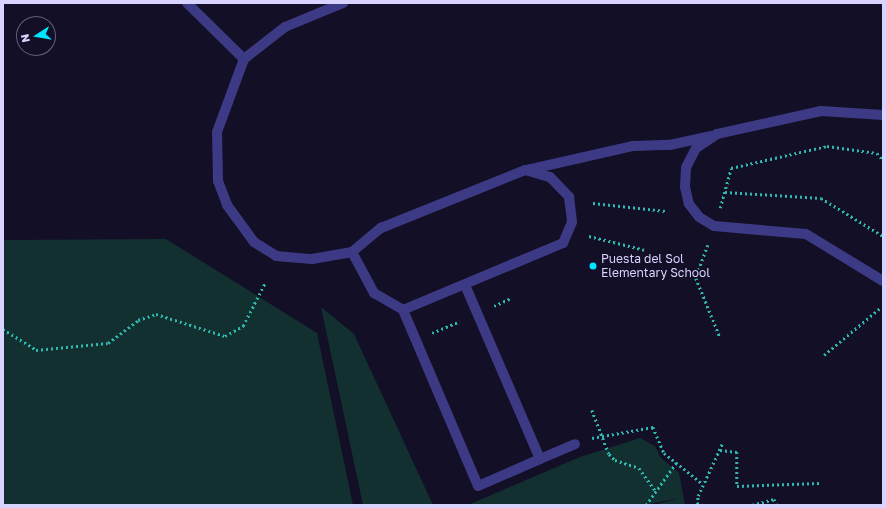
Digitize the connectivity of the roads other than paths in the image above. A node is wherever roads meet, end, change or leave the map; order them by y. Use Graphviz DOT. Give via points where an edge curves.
graph roads {
  1 [pos="187,3"];
  2 [pos="343,3"];
  3 [pos="244,59"];
  4 [pos="883,115"];
  5 [pos="717,134"];
  6 [pos="525,170"];
  7 [pos="352,252"];
  8 [pos="883,281"];
  9 [pos="465,285"];
  10 [pos="403,310"];
  11 [pos="575,444"];
  12 [pos="540,459"];
  1 -- 3 [label="street"];
  2 -- 3 [label="street" via="285,27"];
  3 -- 7 [label="street" via="217,132 218,181 226,206 254,242 276,256 312,259"];
  4 -- 5 [label="street" via="821,111"];
  5 -- 6 [label="street" via="670,145 633,146"];
  5 -- 8 [label="street" via="696,148 686,168 689,204 699,217 714,226 806,234"];
  6 -- 7 [label="street" via="381,228"];
  6 -- 9 [label="street" via="550,177 569,197 572,222 563,243"];
  7 -- 10 [label="street" via="374,293"];
  9 -- 10 [label="street"];
  9 -- 12 [label="street"];
  10 -- 12 [label="street" via="478,486"];
  11 -- 12 [label="street"];
}
